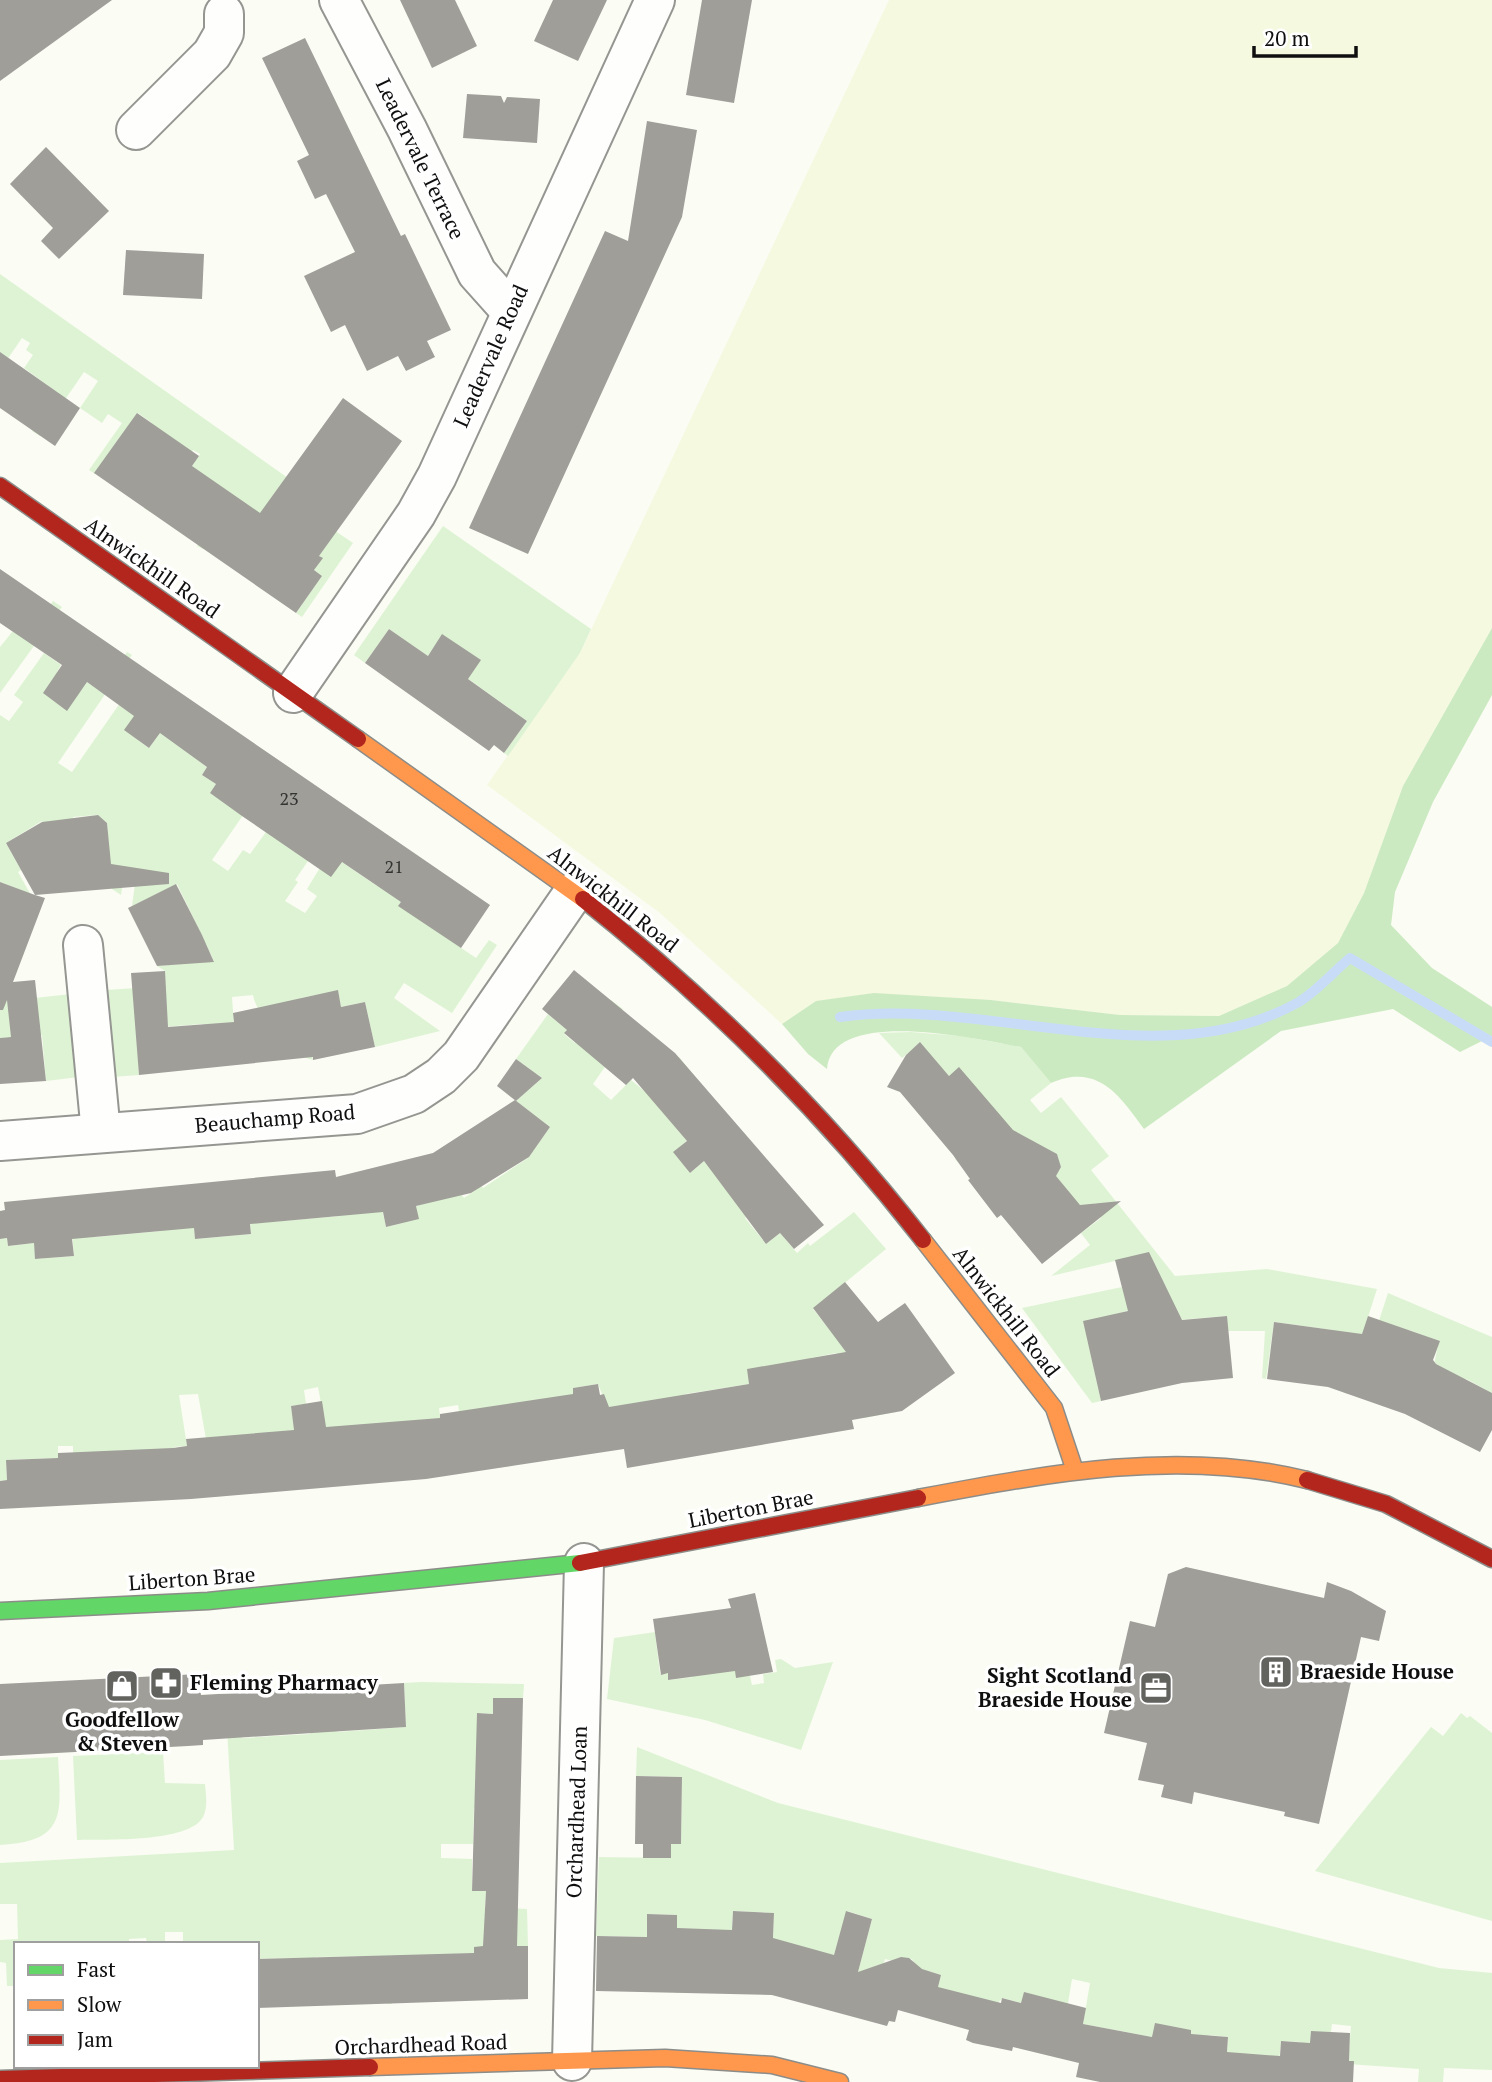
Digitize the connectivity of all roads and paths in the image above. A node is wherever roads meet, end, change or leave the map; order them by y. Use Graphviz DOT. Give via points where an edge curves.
graph roads {
  1 [pos="339,0"];
  2 [pos="655,0"];
  3 [pos="225,5"];
  4 [pos="136,130"];
  5 [pos="511,311"];
  6 [pos="0,486"];
  7 [pos="293,693"];
  8 [pos="574,892"];
  9 [pos="83,945"];
  10 [pos="101,1133"];
  11 [pos="0,1141"];
  12 [pos="1075,1471"];
  13 [pos="1492,1559"];
  14 [pos="584,1563"];
  15 [pos="0,1611"];
  16 [pos="572,2061"];
  17 [pos="0,2079"];
  18 [pos="841,2082"];
  1 -- 5 [label="street, Leadervale Terrace" via="477,273"];
  2 -- 5 [label="street, Leadervale Road"];
  3 -- 4 [label="street" via="224,33 212,54"];
  5 -- 7 [label="street, Leadervale Road" via="416,514"];
  6 -- 7 [label="street, Alnwickhill Road"];
  7 -- 8 [label="street, Alnwickhill Road"];
  8 -- 10 [label="street, Beauchamp Road" via="461,1056 414,1094 357,1114"];
  8 -- 12 [label="street, Alnwickhill Road" via="652,954 748,1042 886,1193 1054,1408"];
  9 -- 10 [label="street"];
  10 -- 11 [label="street, Beauchamp Road"];
  12 -- 13 [label="street, Liberton Brae" via="1120,1466 1219,1468 1303,1479 1386,1504"];
  12 -- 14 [label="street, Liberton Brae"];
  14 -- 15 [label="street, Liberton Brae" via="208,1601"];
  14 -- 16 [label="street, Orchardhead Loan"];
  16 -- 17 [label="street, Orchardhead Road"];
  16 -- 18 [label="street, Orchardhead Road" via="665,2058 772,2065"];
}
